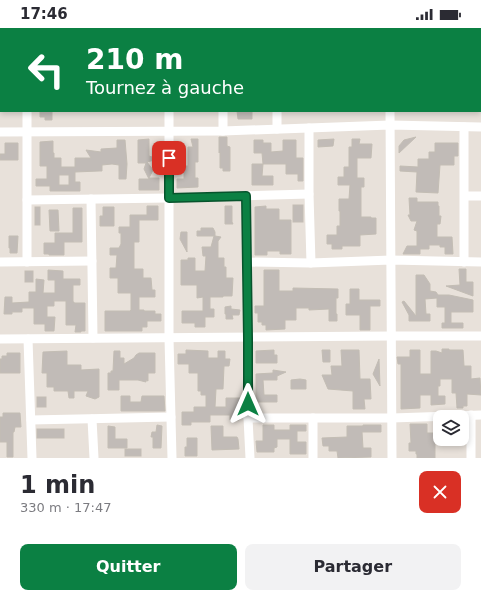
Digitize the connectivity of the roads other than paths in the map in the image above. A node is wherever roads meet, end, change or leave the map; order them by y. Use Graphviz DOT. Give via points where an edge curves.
graph roads {
  1 [pos="27,112"];
  2 [pos="169,112"];
  3 [pos="223,112"];
  4 [pos="277,112"];
  5 [pos="390,112"];
  6 [pos="390,125"];
  7 [pos="464,127"];
  8 [pos="481,127"];
  9 [pos="309,128"];
  10 [pos="277,129"];
  11 [pos="223,131"];
  12 [pos="0,132"];
  13 [pos="27,132"];
  14 [pos="169,132"];
  15 [pos="309,194"];
  16 [pos="246,196"];
  17 [pos="465,196"];
  18 [pos="481,196"];
  19 [pos="169,198"];
  20 [pos="91,199"];
  21 [pos="27,200"];
  22 [pos="390,260"];
  23 [pos="92,261"];
  24 [pos="0,262"];
  25 [pos="27,262"];
  26 [pos="247,262"];
  27 [pos="464,262"];
  28 [pos="481,262"];
  29 [pos="311,263"];
  30 [pos="391,336"];
  31 [pos="481,336"];
  32 [pos="93,338"];
  33 [pos="170,338"];
  34 [pos="248,338"];
  35 [pos="0,339"];
  36 [pos="28,339"];
  37 [pos="471,415"];
  38 [pos="481,415"];
  39 [pos="171,417"];
  40 [pos="248,418"];
  41 [pos="313,418"];
  42 [pos="392,418"];
  43 [pos="92,419"];
  44 [pos="31,420"];
  45 [pos="32,458"];
  46 [pos="94,458"];
  47 [pos="172,458"];
  48 [pos="250,458"];
  49 [pos="313,458"];
  50 [pos="392,458"];
  51 [pos="471,458"];
  1 -- 13 [label="street"];
  2 -- 14 [label="street"];
  3 -- 11 [label="street"];
  4 -- 10 [label="street"];
  5 -- 6 [label="street"];
  6 -- 7 [label="street"];
  6 -- 9 [label="street"];
  6 -- 22 [label="street"];
  7 -- 8 [label="street"];
  7 -- 17 [label="street"];
  9 -- 10 [label="street"];
  9 -- 15 [label="street"];
  10 -- 11 [label="street"];
  11 -- 14 [label="street"];
  12 -- 13 [label="street"];
  13 -- 14 [label="street"];
  13 -- 21 [label="street"];
  14 -- 19 [label="street"];
  15 -- 16 [label="street"];
  15 -- 29 [label="street"];
  16 -- 19 [label="street"];
  16 -- 26 [label="street"];
  17 -- 18 [label="street"];
  17 -- 27 [label="street"];
  19 -- 20 [label="street"];
  19 -- 33 [label="street"];
  20 -- 21 [label="street"];
  20 -- 23 [label="street"];
  21 -- 25 [label="street"];
  22 -- 27 [label="street"];
  22 -- 29 [label="street"];
  22 -- 30 [label="street"];
  23 -- 25 [label="street"];
  23 -- 32 [label="street"];
  24 -- 25 [label="street"];
  26 -- 29 [label="street"];
  26 -- 34 [label="street"];
  27 -- 28 [label="street"];
  30 -- 31 [label="street"];
  30 -- 34 [label="street"];
  30 -- 42 [label="street"];
  32 -- 33 [label="street"];
  32 -- 36 [label="street"];
  33 -- 34 [label="street"];
  33 -- 39 [label="street"];
  34 -- 40 [label="street"];
  35 -- 36 [label="street"];
  36 -- 44 [label="street"];
  37 -- 38 [label="street"];
  37 -- 42 [label="street"];
  37 -- 51 [label="street"];
  39 -- 43 [label="street"];
  39 -- 47 [label="street"];
  40 -- 41 [label="street"];
  40 -- 48 [label="street"];
  41 -- 42 [label="street"];
  41 -- 49 [label="street"];
  42 -- 50 [label="street"];
  43 -- 44 [label="street"];
  43 -- 46 [label="street"];
  44 -- 45 [label="street"];
}
